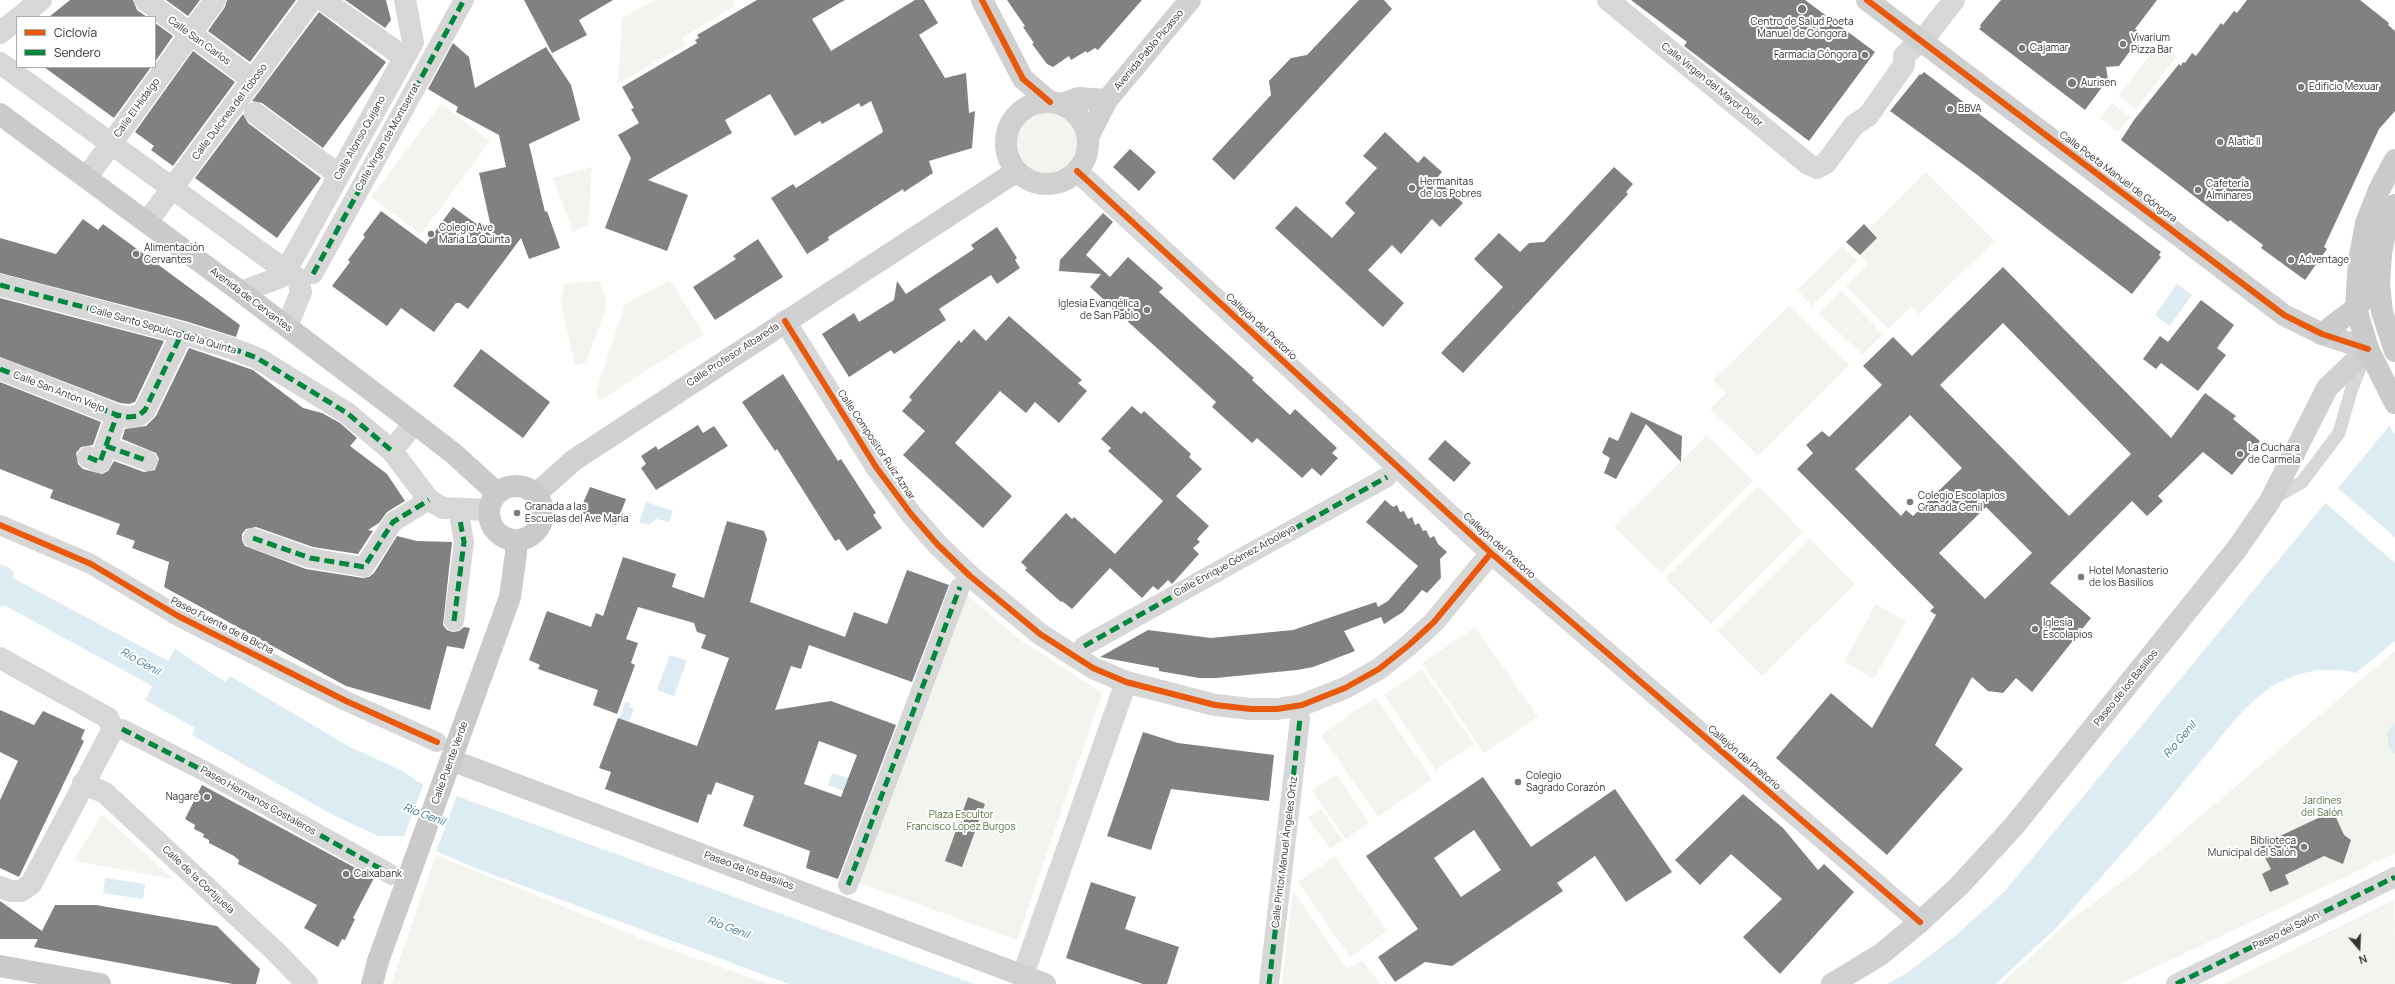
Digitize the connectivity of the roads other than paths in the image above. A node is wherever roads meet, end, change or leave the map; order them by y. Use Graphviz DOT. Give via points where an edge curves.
graph roads {
  1 [pos="41,0"];
  2 [pos="145,0"];
  3 [pos="215,0"];
  4 [pos="312,0"];
  5 [pos="323,0"];
  6 [pos="405,0"];
  7 [pos="464,0"];
  8 [pos="982,0"];
  9 [pos="1190,0"];
  10 [pos="1608,0"];
  11 [pos="1867,0"];
  12 [pos="1954,0"];
  13 [pos="21,16"];
  14 [pos="16,20"];
  15 [pos="0,33"];
  16 [pos="190,34"];
  17 [pos="1921,41"];
  18 [pos="404,57"];
  19 [pos="0,63"];
  20 [pos="254,80"];
  21 [pos="1023,80"];
  22 [pos="1107,100"];
  23 [pos="1056,103"];
  24 [pos="255,113"];
  25 [pos="1020,113"];
  26 [pos="0,114"];
  27 [pos="1088,137"];
  28 [pos="111,144"];
  29 [pos="2395,160"];
  30 [pos="1017,171"];
  31 [pos="1077,171"];
  32 [pos="339,175"];
  33 [pos="87,177"];
  34 [pos="172,189"];
  35 [pos="2395,205"];
  36 [pos="147,222"];
  37 [pos="286,271"];
  38 [pos="313,274"];
  39 [pos="2379,284"];
  40 [pos="0,285"];
  41 [pos="242,292"];
  42 [pos="2356,308"];
  43 [pos="784,321"];
  44 [pos="287,326"];
  45 [pos="182,333"];
  46 [pos="2322,334"];
  47 [pos="2393,338"];
  48 [pos="2368,349"];
  49 [pos="2395,361"];
  50 [pos="0,369"];
  51 [pos="2395,403"];
  52 [pos="117,415"];
  53 [pos="414,423"];
  54 [pos="392,451"];
  55 [pos="97,452"];
  56 [pos="148,461"];
  57 [pos="1387,477"];
  58 [pos="536,494"];
  59 [pos="429,500"];
  60 [pos="2270,501"];
  61 [pos="493,502"];
  62 [pos="460,520"];
  63 [pos="0,525"];
  64 [pos="253,538"];
  65 [pos="516,540"];
  66 [pos="1491,553"];
  67 [pos="960,587"];
  68 [pos="454,621"];
  69 [pos="1084,646"];
  70 [pos="0,658"];
  71 [pos="1126,682"];
  72 [pos="1300,719"];
  73 [pos="117,727"];
  74 [pos="437,742"];
  75 [pos="451,760"];
  76 [pos="83,783"];
  77 [pos="392,875"];
  78 [pos="2395,878"];
  79 [pos="848,885"];
  80 [pos="0,887"];
  81 [pos="1920,922"];
  82 [pos="0,966"];
  83 [pos="1023,975"];
  84 [pos="56,981"];
  85 [pos="100,984"];
  86 [pos="308,984"];
  87 [pos="372,984"];
  88 [pos="1045,984"];
  89 [pos="1269,984"];
  90 [pos="1832,984"];
  91 [pos="2176,984"];
  1 -- 13 [label="street"];
  2 -- 16 [label="street, Calle San Carlos"];
  3 -- 16 [label="street, Calle El Hidalgo"];
  4 -- 20 [label="street, Calle Dulcinea del Toboso"];
  5 -- 18 [label="street"];
  6 -- 18 [label="street, Calle Alonso Quijano" via="413,42"];
  7 -- 38 [label="street, Calle Virgen de Montserrat"];
  8 -- 21 [label="main road"];
  9 -- 22 [label="main road, Avenida Pablo Picasso"];
  10 -- 17 [label="street, Calle Virgen del Mayor Dolor" via="1802,159 1817,168 1826,163 1854,125 1858,110 1895,58 1904,56"];
  11 -- 17 [label="main road, Calle Poeta Manuel de Góngora"];
  12 -- 17 [label="street"];
  14 -- 15 [label="street"];
  16 -- 20 [label="street, Calle San Carlos"];
  16 -- 28 [label="street, Calle El Hidalgo"];
  17 -- 46 [label="main road, Calle Poeta Manuel de Góngora" via="2284,315"];
  18 -- 32 [label="street, Calle Alonso Quijano"];
  19 -- 28 [label="street"];
  20 -- 34 [label="street, Calle Dulcinea del Toboso"];
  21 -- 23 [label="main road"];
  21 -- 25 [label="main road"];
  22 -- 23 [label="main road, Avenida Pablo Picasso" via="1078,98"];
  22 -- 27 [label="main road, Avenida Pablo Picasso"];
  23 -- 25 [label="main road" via="1035,104"];
  23 -- 27 [label="main road" via="1079,117"];
  24 -- 32 [label="street"];
  25 -- 30 [label="main road" via="1008,131 1006,145 1008,156"];
  26 -- 33 [label="main road, Avenida de Cervantes"];
  27 -- 31 [label="main road" via="1088,149"];
  28 -- 33 [label="street, Calle El Hidalgo"];
  28 -- 34 [label="street"];
  29 -- 42 [label="main road" via="2366,223 2359,261"];
  30 -- 31 [label="main road" via="1045,184 1058,182"];
  30 -- 43 [label="main road, Calle Profesor Albareda"];
  31 -- 66 [label="street, Callejón del Pretorio"];
  32 -- 37 [label="street, Calle Alonso Quijano"];
  33 -- 36 [label="main road, Avenida de Cervantes"];
  34 -- 36 [label="street, Calle Dulcinea del Toboso"];
  34 -- 37 [label="street"];
  35 -- 39 [label="main road" via="2387,224 2381,253"];
  36 -- 41 [label="main road, Avenida de Cervantes"];
  37 -- 41 [label="street, Calle Alonso Quijano" via="281,277"];
  37 -- 44 [label="street" via="298,279 301,292"];
  39 -- 42 [label="main road"];
  39 -- 47 [label="main road" via="2382,312"];
  40 -- 45 [label="street, Calle Santo Sepulcro de la Quinta"];
  41 -- 44 [label="main road, Avenida de Cervantes"];
  42 -- 46 [label="main road"];
  42 -- 48 [label="main road"];
  43 -- 58 [label="main road, Calle Profesor Albareda" via="574,460"];
  43 -- 71 [label="street, Calle Compositor Ruiz Aznar" via="876,467 937,544 970,576 1040,634 1093,668"];
  44 -- 53 [label="main road, Avenida de Cervantes"];
  45 -- 52 [label="street, Calle San Antón Viejo" via="145,410 138,416"];
  45 -- 54 [label="street, Calle Santo Sepulcro de la Quinta" via="257,358 347,413"];
  46 -- 48 [label="main road, Calle Poeta Manuel de Góngora"];
  48 -- 49 [label="main road"];
  48 -- 51 [label="main road"];
  48 -- 60 [label="main road, Paseo de los Basilios" via="2327,388"];
  48 -- 60 [label="lane" via="2351,391 2339,432 2302,482"];
  50 -- 52 [label="street, Calle San Antón Viejo"];
  52 -- 55 [label="street, Calle San Antón Viejo"];
  53 -- 54 [label="street"];
  53 -- 61 [label="main road, Avenida de Cervantes" via="453,453"];
  54 -- 59 [label="street, Calle Santo Sepulcro de la Quinta"];
  55 -- 56 [label="street, Calle San Antón Viejo"];
  57 -- 69 [label="street, Calle Enrique Gómez Arboleya"];
  58 -- 61 [label="main road" via="524,486 509,486"];
  58 -- 65 [label="main road" via="542,507 542,520 533,534"];
  59 -- 61 [label="street, Calle Santo Sepulcro de la Quinta" via="444,508"];
  59 -- 64 [label="street" via="393,522 364,567 310,558"];
  60 -- 81 [label="main road, Paseo de los Basilios" via="2236,550 2014,826 1959,886"];
  61 -- 65 [label="main road" via="489,518 496,531 508,539"];
  62 -- 68 [label="street" via="464,542"];
  63 -- 74 [label="street, Paseo Fuente de la Bicha" via="91,564 178,616 346,701"];
  65 -- 75 [label="main road, Calle Puente Verde" via="510,597"];
  66 -- 71 [label="street, Calle Compositor Ruiz Aznar" via="1434,622 1409,646 1379,669 1345,688 1302,704 1264,709 1214,705"];
  66 -- 81 [label="street, Callejón del Pretorio"];
  67 -- 79 [label="street"];
  70 -- 73 [label="street, Paseo Hermanos Costaleros" via="108,718"];
  71 -- 83 [label="street"];
  72 -- 89 [label="street, Calle Pintor Manuel Ángeles Ortiz"];
  73 -- 76 [label="street"];
  73 -- 77 [label="street, Paseo Hermanos Costaleros"];
  75 -- 83 [label="main road, Paseo de los Basilios"];
  75 -- 87 [label="main road, Calle Puente Verde"];
  76 -- 80 [label="street" via="32,884 21,891 10,891"];
  76 -- 86 [label="street, Calle de la Cortijuela" via="105,793"];
  78 -- 91 [label="street, Paseo del Salón"];
  81 -- 90 [label="main road, Paseo de los Basilios" via="1880,955"];
  82 -- 84 [label="main road"];
  83 -- 88 [label="main road, Paseo de los Basilios"];
  84 -- 85 [label="main road"];
}
